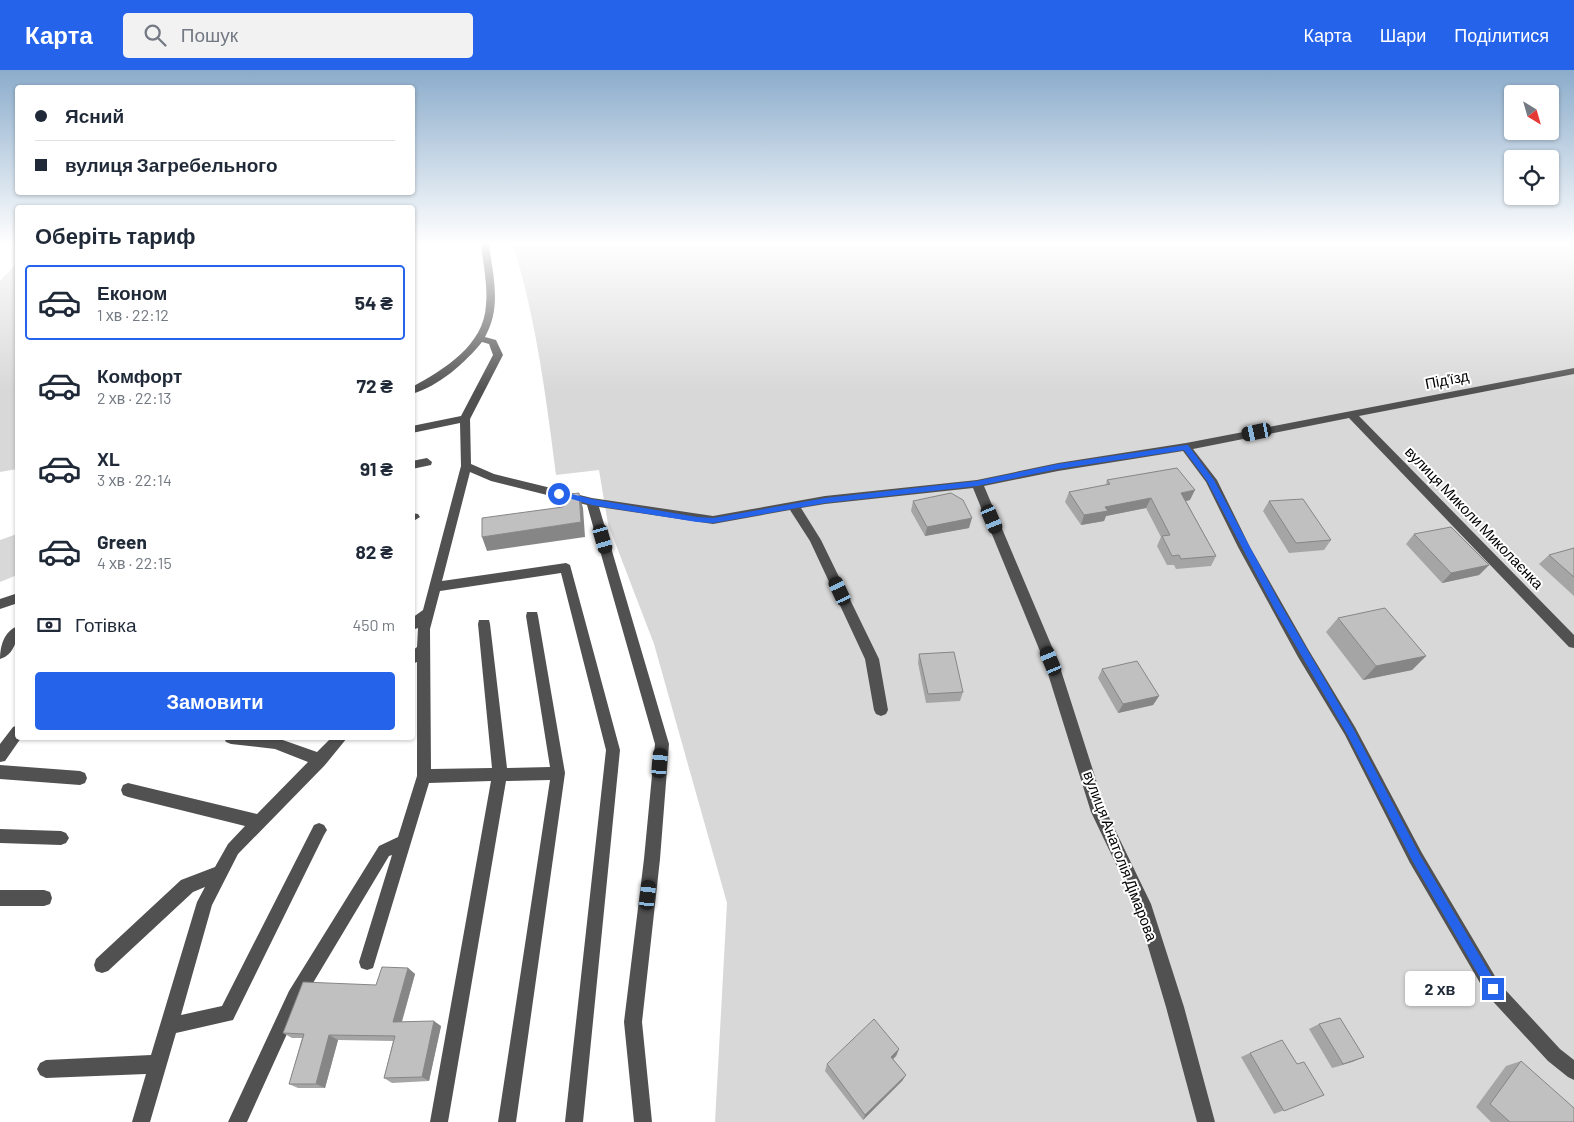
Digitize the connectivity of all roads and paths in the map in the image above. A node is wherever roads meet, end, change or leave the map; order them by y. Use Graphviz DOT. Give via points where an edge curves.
graph roads {
  1 [pos="488,293"];
  2 [pos="479,338"];
  3 [pos="1574,371"];
  4 [pos="415,389"];
  5 [pos="1352,415"];
  6 [pos="465,419"];
  7 [pos="415,429"];
  8 [pos="1186,447"];
  9 [pos="427,462"];
  10 [pos="415,464"];
  11 [pos="466,466"];
  12 [pos="977,484"];
  13 [pos="592,502"];
  14 [pos="793,506"];
  15 [pos="435,587"];
  16 [pos="15,599"];
  17 [pos="0,604"];
  18 [pos="428,612"];
  19 [pos="532,616"];
  20 [pos="415,623"];
  21 [pos="484,624"];
  22 [pos="15,635"];
  23 [pos="1574,643"];
  24 [pos="424,649"];
  25 [pos="0,654"];
  26 [pos="415,656"];
  27 [pos="880,710"];
  28 [pos="15,735"];
  29 [pos="249,740"];
  30 [pos="338,740"];
  31 [pos="0,756"];
  32 [pos="320,760"];
  33 [pos="0,772"];
  34 [pos="558,772"];
  35 [pos="500,774"];
  36 [pos="424,776"];
  37 [pos="80,778"];
  38 [pos="128,790"];
  39 [pos="260,822"];
  40 [pos="319,830"];
  41 [pos="0,836"];
  42 [pos="61,838"];
  43 [pos="404,842"];
  44 [pos="221,872"];
  45 [pos="0,898"];
  46 [pos="44,898"];
  47 [pos="367,962"];
  48 [pos="102,965"];
  49 [pos="169,1026"];
  50 [pos="158,1064"];
  51 [pos="46,1069"];
  52 [pos="1574,1071"];
  53 [pos="141,1122"];
  54 [pos="237,1122"];
  55 [pos="439,1122"];
  56 [pos="507,1122"];
  57 [pos="574,1122"];
  58 [pos="643,1122"];
  59 [pos="1206,1122"];
  1 -- 2 [label="street" via="490,313"];
  2 -- 4 [label="street" via="445,372"];
  2 -- 6 [label="street" via="493,342 498,355"];
  3 -- 5 [label="street, Під'їзд"];
  5 -- 8 [label="street, Під'їзд"];
  5 -- 23 [label="street, вулиця Миколи Миколаєнка"];
  6 -- 7 [label="street"];
  6 -- 11 [label="street"];
  8 -- 12 [label="street, Під'їзд" via="1058,467"];
  8 -- 52 [label="street" via="1210,480 1271,596 1350,731 1416,858 1493,989 1554,1055"];
  9 -- 10 [label="street"];
  11 -- 13 [label="street, Під'їзд" via="491,477"];
  11 -- 15 [label="street"];
  12 -- 14 [label="street, Під'їзд"];
  12 -- 59 [label="street, вулиця Анатолія Дімарова" via="1051,661 1099,812 1143,904"];
  13 -- 14 [label="street, Під'їзд" via="697,520"];
  13 -- 58 [label="street" via="662,744 633,1022"];
  14 -- 27 [label="street" via="815,540 872,659"];
  15 -- 18 [label="street"];
  15 -- 57 [label="street" via="566,568 613,750"];
  16 -- 17 [label="street"];
  18 -- 20 [label="street"];
  18 -- 24 [label="street"];
  19 -- 34 [label="street"];
  21 -- 35 [label="street"];
  22 -- 25 [label="street"];
  24 -- 26 [label="street"];
  24 -- 36 [label="street"];
  28 -- 31 [label="street"];
  29 -- 32 [label="street" via="275,743"];
  30 -- 32 [label="street"];
  32 -- 39 [label="street"];
  33 -- 37 [label="street"];
  34 -- 35 [label="street"];
  34 -- 56 [label="street"];
  35 -- 36 [label="street"];
  35 -- 55 [label="street"];
  36 -- 43 [label="street"];
  38 -- 39 [label="street"];
  39 -- 44 [label="street" via="233,849"];
  40 -- 49 [label="street" via="227,1014"];
  41 -- 42 [label="street"];
  43 -- 47 [label="street"];
  43 -- 54 [label="street" via="384,851 295,997"];
  44 -- 48 [label="street" via="187,886"];
  44 -- 49 [label="street" via="205,902"];
  45 -- 46 [label="street"];
  49 -- 50 [label="street"];
  50 -- 51 [label="street"];
  50 -- 53 [label="street"];
}
